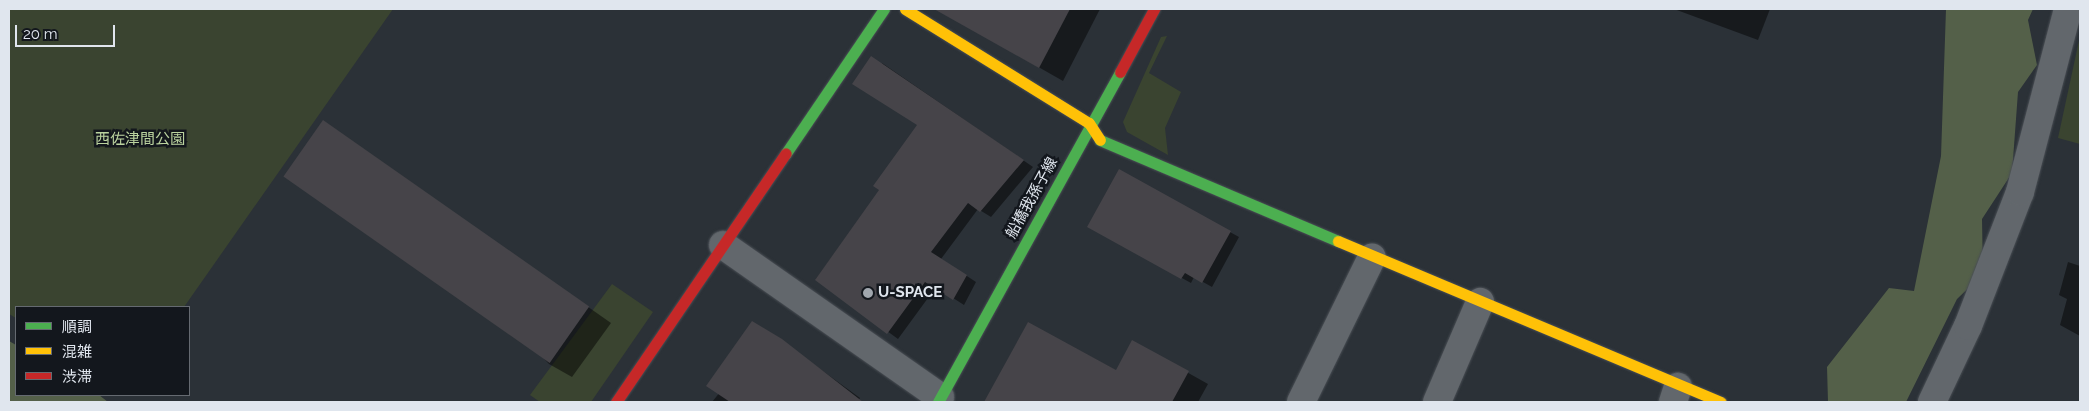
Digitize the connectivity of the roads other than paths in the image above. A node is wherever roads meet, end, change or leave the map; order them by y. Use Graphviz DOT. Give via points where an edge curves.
graph roads {
  1 [pos="884,9"];
  2 [pos="905,9"];
  3 [pos="1154,9"];
  4 [pos="2068,9"];
  5 [pos="1089,123"];
  6 [pos="723,245"];
  7 [pos="1372,257"];
  8 [pos="1480,302"];
  9 [pos="1676,395"];
  10 [pos="939,400"];
  11 [pos="616,402"];
  12 [pos="1301,402"];
  13 [pos="1436,402"];
  14 [pos="1721,402"];
  15 [pos="1932,402"];
  1 -- 6 [label="street"];
  2 -- 5 [label="street"];
  3 -- 5 [label="street, 船橋我孫子線"];
  4 -- 15 [label="street" via="2020,192 1968,326"];
  5 -- 7 [label="street" via="1102,142"];
  5 -- 10 [label="street, 船橋我孫子線"];
  6 -- 10 [label="street"];
  6 -- 11 [label="street"];
  7 -- 8 [label="street"];
  7 -- 12 [label="street"];
  8 -- 9 [label="street"];
  8 -- 13 [label="street"];
  9 -- 14 [label="street"];
}
